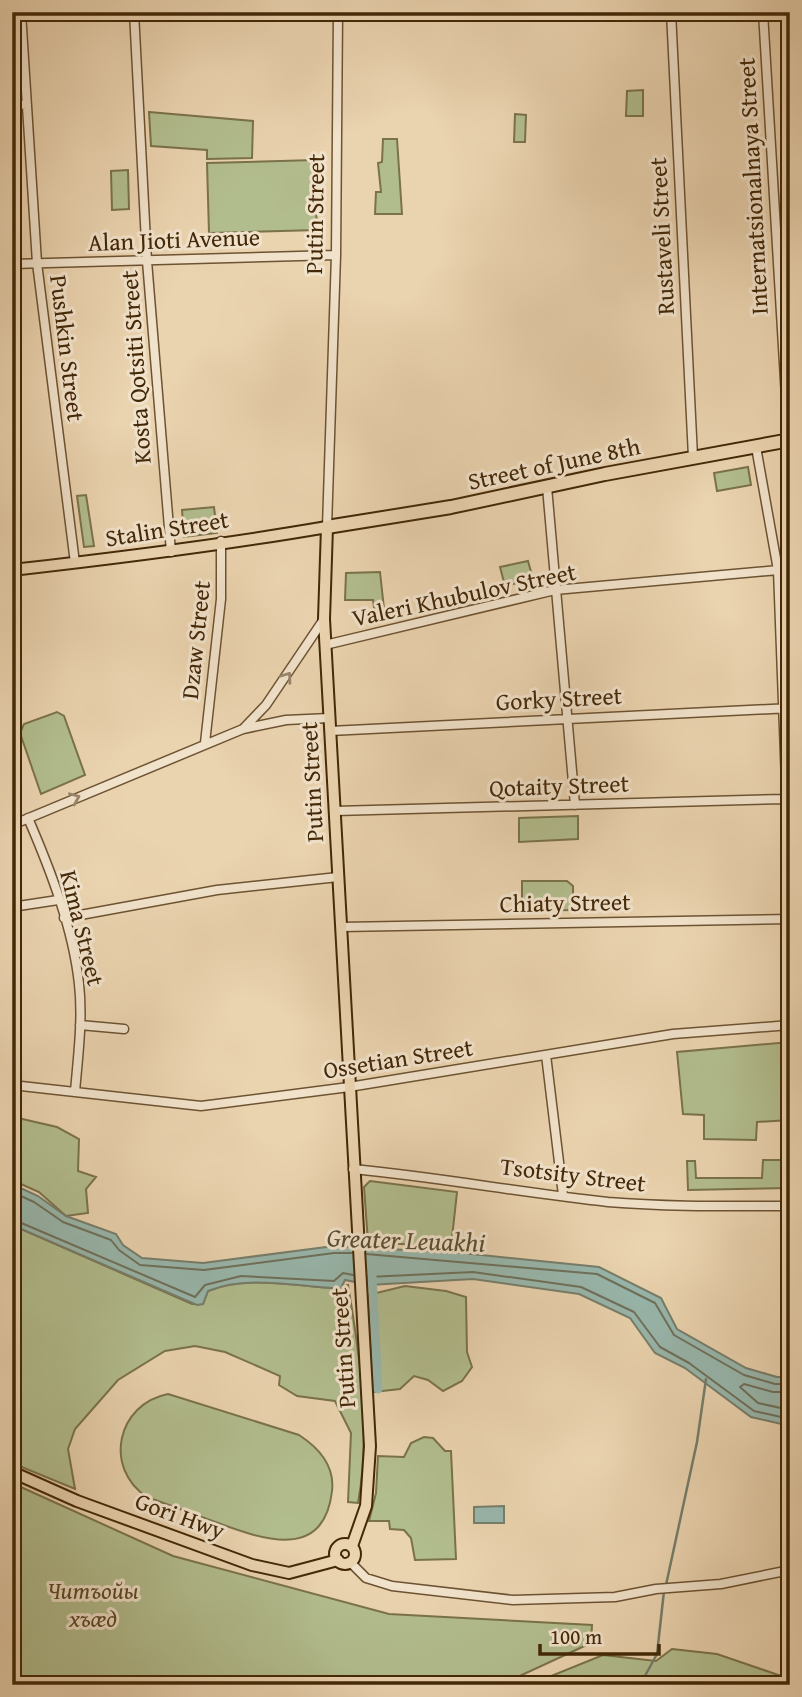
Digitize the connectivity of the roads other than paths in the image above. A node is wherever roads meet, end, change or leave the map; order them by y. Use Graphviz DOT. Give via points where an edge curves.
graph roads {
  1 [pos="21,12"];
  2 [pos="134,12"];
  3 [pos="338,12"];
  4 [pos="671,12"];
  5 [pos="763,12"];
  6 [pos="12,104"];
  7 [pos="27,105"];
  8 [pos="336,255"];
  9 [pos="147,261"];
  10 [pos="37,263"];
  11 [pos="12,264"];
  12 [pos="788,441"];
  13 [pos="756,447"];
  14 [pos="693,457"];
  15 [pos="790,464"];
  16 [pos="547,487"];
  17 [pos="327,527"];
  18 [pos="221,541"];
  19 [pos="170,552"];
  20 [pos="75,563"];
  21 [pos="790,566"];
  22 [pos="12,570"];
  23 [pos="778,570"];
  24 [pos="555,590"];
  25 [pos="324,619"];
  26 [pos="325,645"];
  27 [pos="786,708"];
  28 [pos="329,718"];
  29 [pos="567,718"];
  30 [pos="243,729"];
  31 [pos="330,731"];
  32 [pos="205,743"];
  33 [pos="785,799"];
  34 [pos="575,805"];
  35 [pos="335,811"];
  36 [pos="28,818"];
  37 [pos="12,825"];
  38 [pos="338,877"];
  39 [pos="790,888"];
  40 [pos="58,900"];
  41 [pos="12,907"];
  42 [pos="64,918"];
  43 [pos="790,919"];
  44 [pos="341,927"];
  45 [pos="790,1025"];
  46 [pos="80,1026"];
  47 [pos="124,1029"];
  48 [pos="546,1055"];
  49 [pos="12,1085"];
  50 [pos="349,1087"];
  51 [pos="75,1092"];
  52 [pos="353,1169"];
  53 [pos="563,1195"];
  54 [pos="790,1206"];
  55 [pos="12,1472"];
  56 [pos="352,1546"];
  57 [pos="338,1560"];
  58 [pos="350,1562"];
  59 [pos="790,1570"];
  1 -- 7 [label="street, Pushkin Street"];
  2 -- 9 [label="street, Kosta Qotsiti Street"];
  3 -- 8 [label="street, Putin Street"];
  4 -- 14 [label="street, Rustaveli Street"];
  5 -- 12 [label="street, Internatsionalnaya Street"];
  6 -- 7 [label="street"];
  7 -- 10 [label="street, Pushkin Street"];
  8 -- 9 [label="street, Alan Jioti Avenue"];
  8 -- 17 [label="street, Putin Street"];
  9 -- 10 [label="street, Alan Jioti Avenue"];
  9 -- 19 [label="street, Kosta Qotsiti Street"];
  10 -- 11 [label="street, Alan Jioti Avenue"];
  10 -- 20 [label="street, Pushkin Street"];
  12 -- 13 [label="highway, Street of June 8th"];
  12 -- 15 [label="street, Internatsionalnaya Street"];
  13 -- 14 [label="highway, Street of June 8th"];
  13 -- 23 [label="street"];
  14 -- 16 [label="highway, Street of June 8th"];
  16 -- 17 [label="highway, Street of June 8th"];
  16 -- 24 [label="street"];
  17 -- 18 [label="main road, Stalin Street"];
  17 -- 25 [label="main road, Putin Street"];
  18 -- 19 [label="main road, Stalin Street"];
  18 -- 32 [label="street, Dzaw Street" via="221,599"];
  19 -- 20 [label="main road, Stalin Street"];
  20 -- 22 [label="main road, Stalin Street"];
  21 -- 23 [label="street, Valeri Khubulov Street"];
  23 -- 24 [label="street, Valeri Khubulov Street"];
  23 -- 27 [label="street"];
  24 -- 26 [label="street, Valeri Khubulov Street"];
  24 -- 29 [label="street"];
  25 -- 26 [label="main road, Putin Street"];
  30 -- 25 [label="street, one-way" via="266,705"];
  26 -- 28 [label="main road, Putin Street"];
  27 -- 29 [label="street, Gorky Street"];
  27 -- 33 [label="street"];
  28 -- 30 [label="street"];
  28 -- 31 [label="main road, Putin Street"];
  29 -- 31 [label="street, Gorky Street"];
  29 -- 34 [label="street"];
  30 -- 32 [label="street"];
  31 -- 35 [label="main road, Putin Street"];
  36 -- 32 [label="street, one-way"];
  33 -- 34 [label="street, Qotaity Street"];
  33 -- 39 [label="street"];
  34 -- 35 [label="street, Qotaity Street"];
  35 -- 38 [label="main road, Putin Street"];
  36 -- 37 [label="street"];
  36 -- 40 [label="street, Kima Street"];
  38 -- 42 [label="street" via="218,890"];
  38 -- 44 [label="main road, Putin Street"];
  40 -- 41 [label="street"];
  40 -- 42 [label="street, Kima Street"];
  42 -- 46 [label="street, Kima Street" via="79,984"];
  43 -- 44 [label="street, Chiaty Street"];
  44 -- 50 [label="main road, Putin Street"];
  45 -- 48 [label="street, Ossetian Street" via="673,1034"];
  46 -- 47 [label="street"];
  46 -- 51 [label="street, Kima Street"];
  48 -- 50 [label="street, Ossetian Street"];
  48 -- 53 [label="street"];
  49 -- 51 [label="street, Ossetian Street"];
  50 -- 51 [label="street, Ossetian Street" via="201,1106"];
  50 -- 52 [label="main road, Putin Street"];
  52 -- 53 [label="street, Tsotsity Street"];
  52 -- 56 [label="main road, Putin Street" via="369,1471 366,1506"];
  53 -- 54 [label="street, Tsotsity Street" via="691,1207"];
  55 -- 57 [label="main road, Gori Hwy" via="77,1501 252,1565 289,1573"];
  56 -- 57 [label="main road" via="337,1547"];
  56 -- 58 [label="main road" via="355,1553"];
  57 -- 58 [label="main road"];
  58 -- 59 [label="street" via="366,1578 392,1586 513,1600 615,1597"];
}
